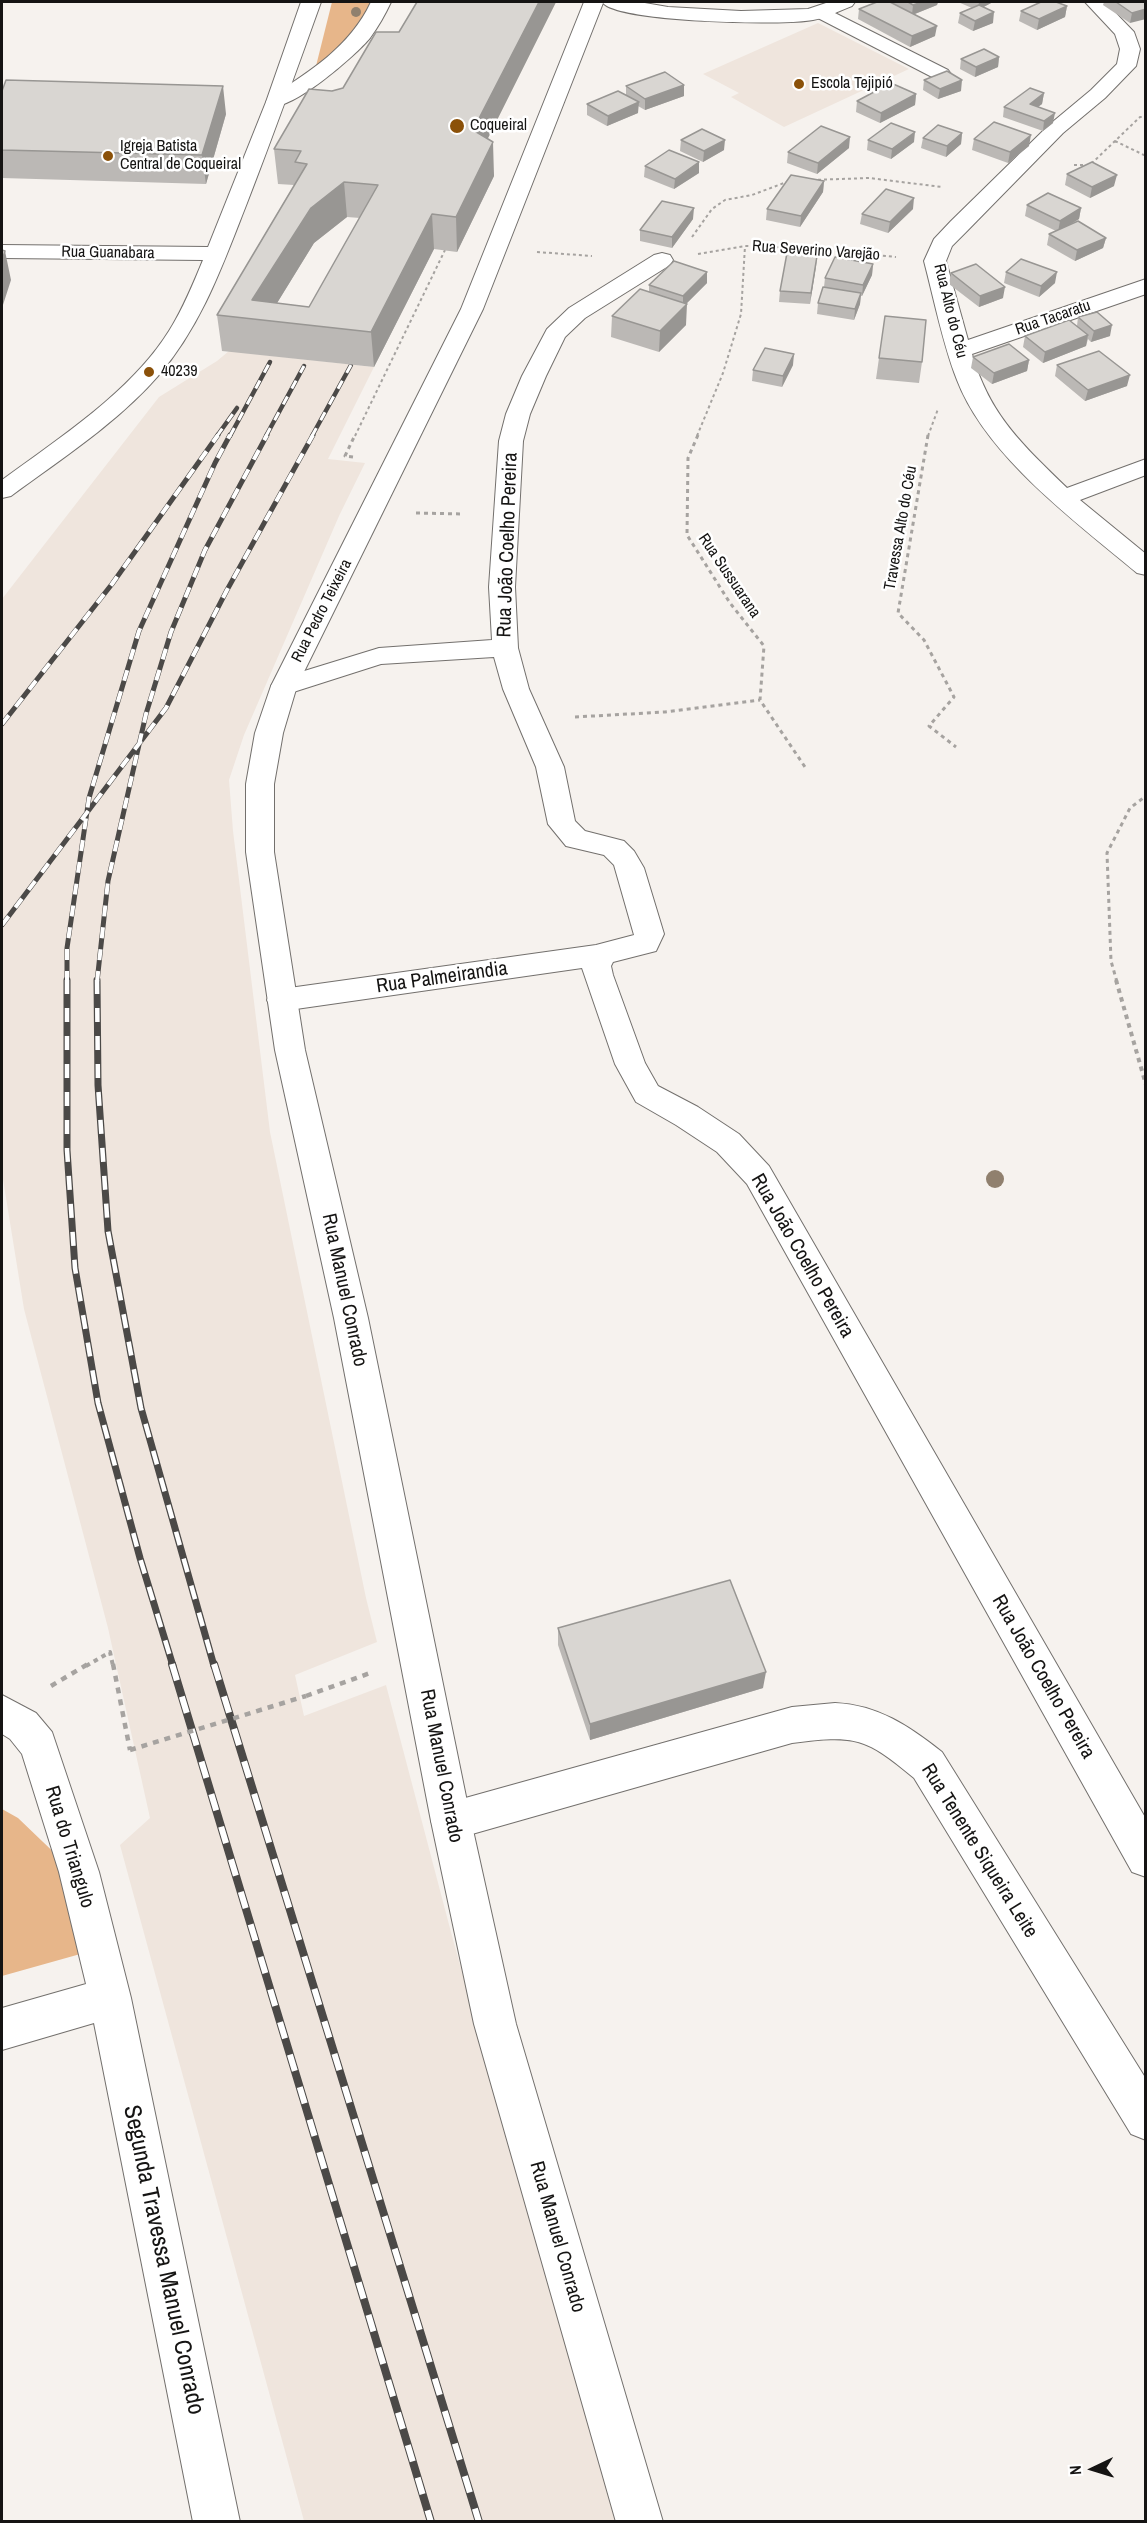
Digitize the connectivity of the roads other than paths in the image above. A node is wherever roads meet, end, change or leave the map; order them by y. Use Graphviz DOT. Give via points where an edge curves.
graph roads {
  1 [pos="311,2"];
  2 [pos="381,2"];
  3 [pos="594,2"];
  4 [pos="612,2"];
  5 [pos="845,2"];
  6 [pos="1095,2"];
  7 [pos="816,14"];
  8 [pos="941,74"];
  9 [pos="276,102"];
  10 [pos="2,251"];
  11 [pos="215,254"];
  12 [pos="670,259"];
  13 [pos="1146,286"];
  14 [pos="961,350"];
  15 [pos="1146,466"];
  16 [pos="2,491"];
  17 [pos="1063,498"];
  18 [pos="1146,567"];
  19 [pos="505,648"];
  20 [pos="284,686"];
  21 [pos="601,955"];
  22 [pos="282,1000"];
  23 [pos="2,1713"];
  24 [pos="451,1821"];
  25 [pos="1146,1858"];
  26 [pos="110,1998"];
  27 [pos="2,2030"];
  28 [pos="1146,2120"];
  29 [pos="217,2522"];
  30 [pos="640,2522"];
  1 -- 9 [label="street"];
  2 -- 9 [label="street" via="368,27 329,68"];
  3 -- 20 [label="street, Rua Pedro Teixeira" via="472,309"];
  4 -- 7 [label="street" via="702,16"];
  5 -- 7 [label="street"];
  6 -- 14 [label="street, Rua Alto do Céu" via="1124,32 1130,49 1126,66 1056,129 942,244 935,261"];
  7 -- 8 [label="street"];
  9 -- 11 [label="street"];
  10 -- 11 [label="street, Rua Guanabara"];
  11 -- 16 [label="street" via="179,334 149,372 91,426"];
  12 -- 19 [label="street, Rua João Coelho Pereira" via="578,313 555,334 518,414 511,441 506,514 502,587"];
  13 -- 14 [label="street, Rua Tacaratu"];
  14 -- 17 [label="street, Rua Alto do Céu" via="968,380 984,412"];
  15 -- 17 [label="street"];
  17 -- 18 [label="street, Rua Alto do Céu"];
  19 -- 20 [label="street" via="379,656"];
  19 -- 21 [label="street, Rua João Coelho Pereira" via="516,689 550,766 562,824 576,838 614,848 630,868 636,884 649,940"];
  20 -- 22 [label="street, Rua Pedro Teixeira" via="269,733 261,784 260,852"];
  21 -- 22 [label="street, Rua Palmeirandia"];
  21 -- 25 [label="street, Rua João Coelho Pereira" via="596,966 598,975 639,1083 647,1094 728,1143 758,1176"];
  22 -- 24 [label="street, Rua Manuel Conrado" via="301,1105 390,1506"];
  23 -- 26 [label="street, Rua do Triangulo" via="23,1726 38,1744 79,1872"];
  24 -- 28 [label="street, Rua Tenente Siqueira Leite" via="792,1725 828,1720 863,1723 896,1738 928,1765"];
  24 -- 30 [label="street, Rua Manuel Conrado" via="495,2024"];
  26 -- 27 [label="street"];
  26 -- 29 [label="street, Segunda Travessa Manuel Conrado"];
}
